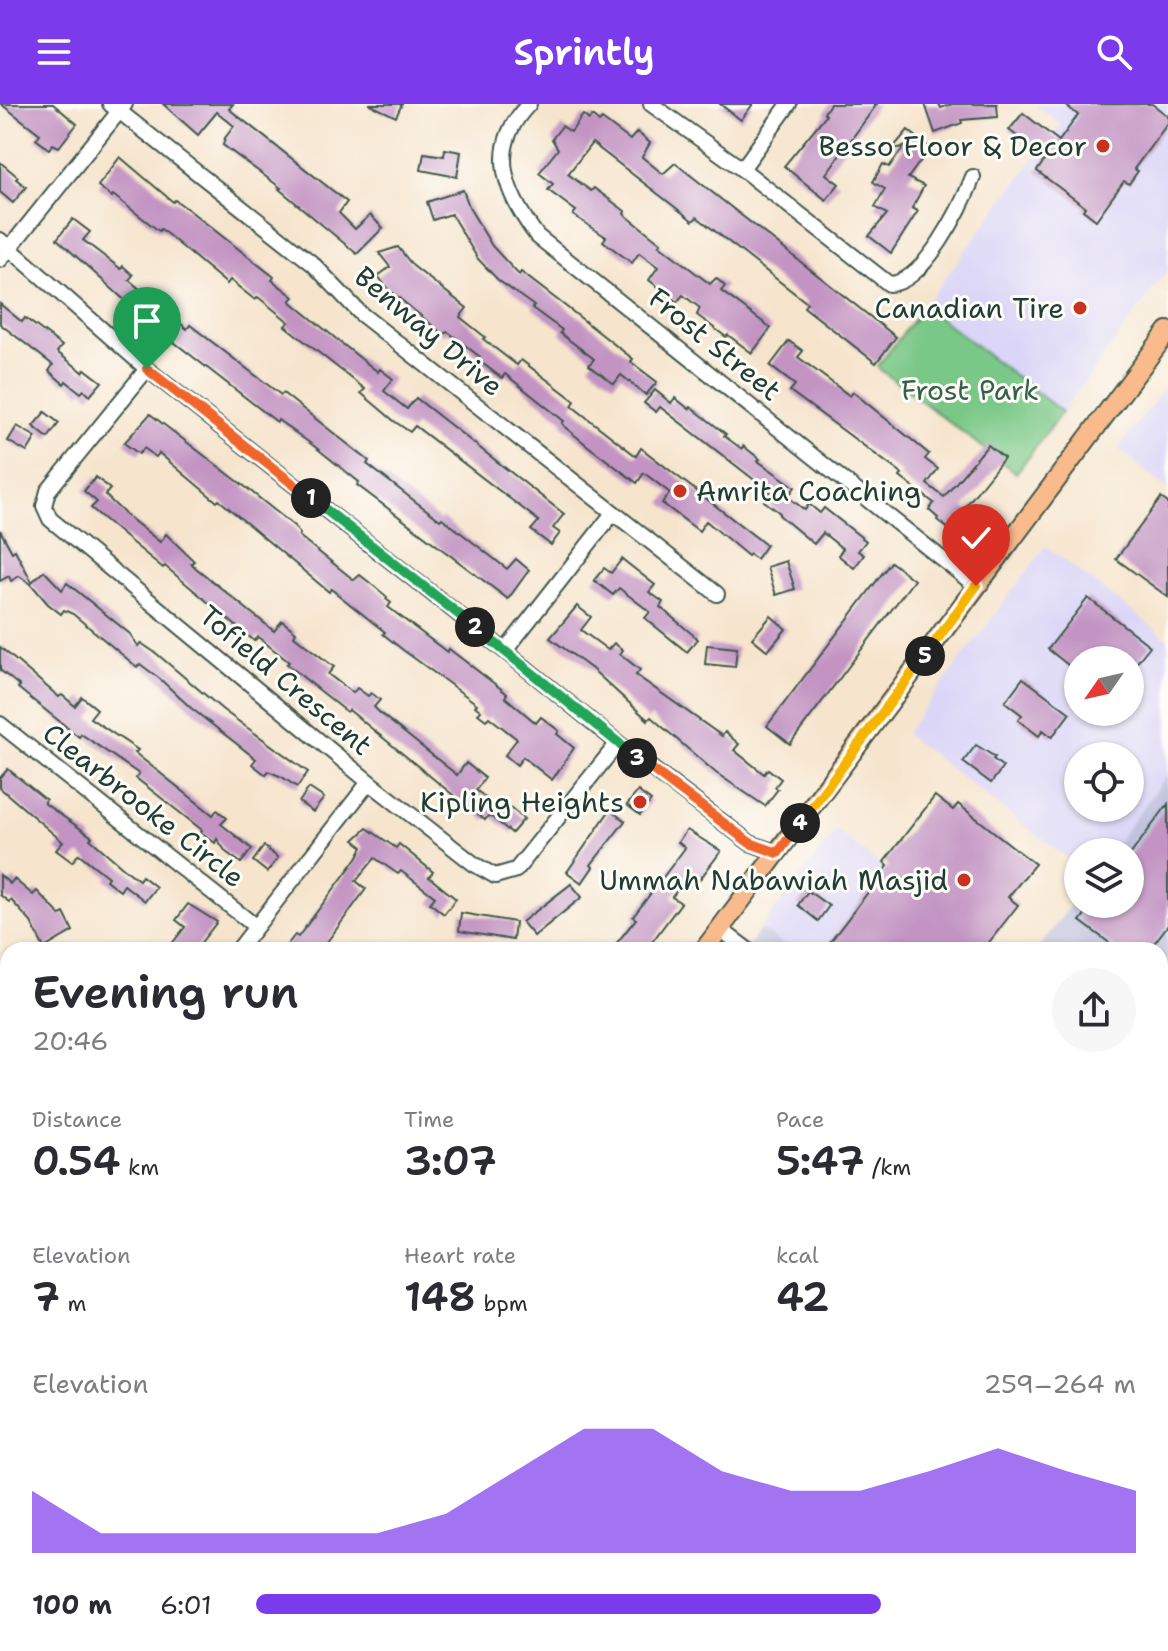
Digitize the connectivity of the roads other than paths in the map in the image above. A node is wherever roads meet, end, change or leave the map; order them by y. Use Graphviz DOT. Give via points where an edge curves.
graph roads {
  1 [pos="529,104"];
  2 [pos="651,104"];
  3 [pos="789,104"];
  4 [pos="118,107"];
  5 [pos="742,169"];
  6 [pos="973,177"];
  7 [pos="3,249"];
  8 [pos="1168,331"];
  9 [pos="147,369"];
  10 [pos="613,513"];
  11 [pos="976,586"];
  12 [pos="717,594"];
  13 [pos="505,651"];
  14 [pos="0,724"];
  15 [pos="618,743"];
  16 [pos="369,782"];
  17 [pos="778,853"];
  18 [pos="255,926"];
  19 [pos="720,929"];
  20 [pos="244,942"];
  21 [pos="710,942"];
  22 [pos="737,942"];
  1 -- 11 [label="street, Frost Street" via="515,119 503,153 516,208 537,236"];
  2 -- 5 [label="street"];
  3 -- 5 [label="street"];
  4 -- 7 [label="street"];
  4 -- 10 [label="street, Benway Drive" via="313,264 361,314"];
  5 -- 6 [label="street" via="889,284 913,275 959,212"];
  7 -- 9 [label="street"];
  8 -- 11 [label="main road"];
  9 -- 13 [label="street"];
  9 -- 16 [label="street, Tofield Crescent" via="48,491 44,506 50,519"];
  10 -- 12 [label="street, Benway Drive"];
  10 -- 13 [label="street"];
  11 -- 17 [label="main road"];
  13 -- 15 [label="street"];
  14 -- 18 [label="street, Clearbrooke Circle"];
  15 -- 16 [label="street, Tofield Crescent" via="516,870 495,876"];
  15 -- 17 [label="street" via="750,843"];
  16 -- 18 [label="street, Clearbrooke Circle"];
  17 -- 19 [label="main road"];
  18 -- 20 [label="street, Clearbrooke Circle"];
  19 -- 21 [label="main road"];
  19 -- 22 [label="street"];
}
